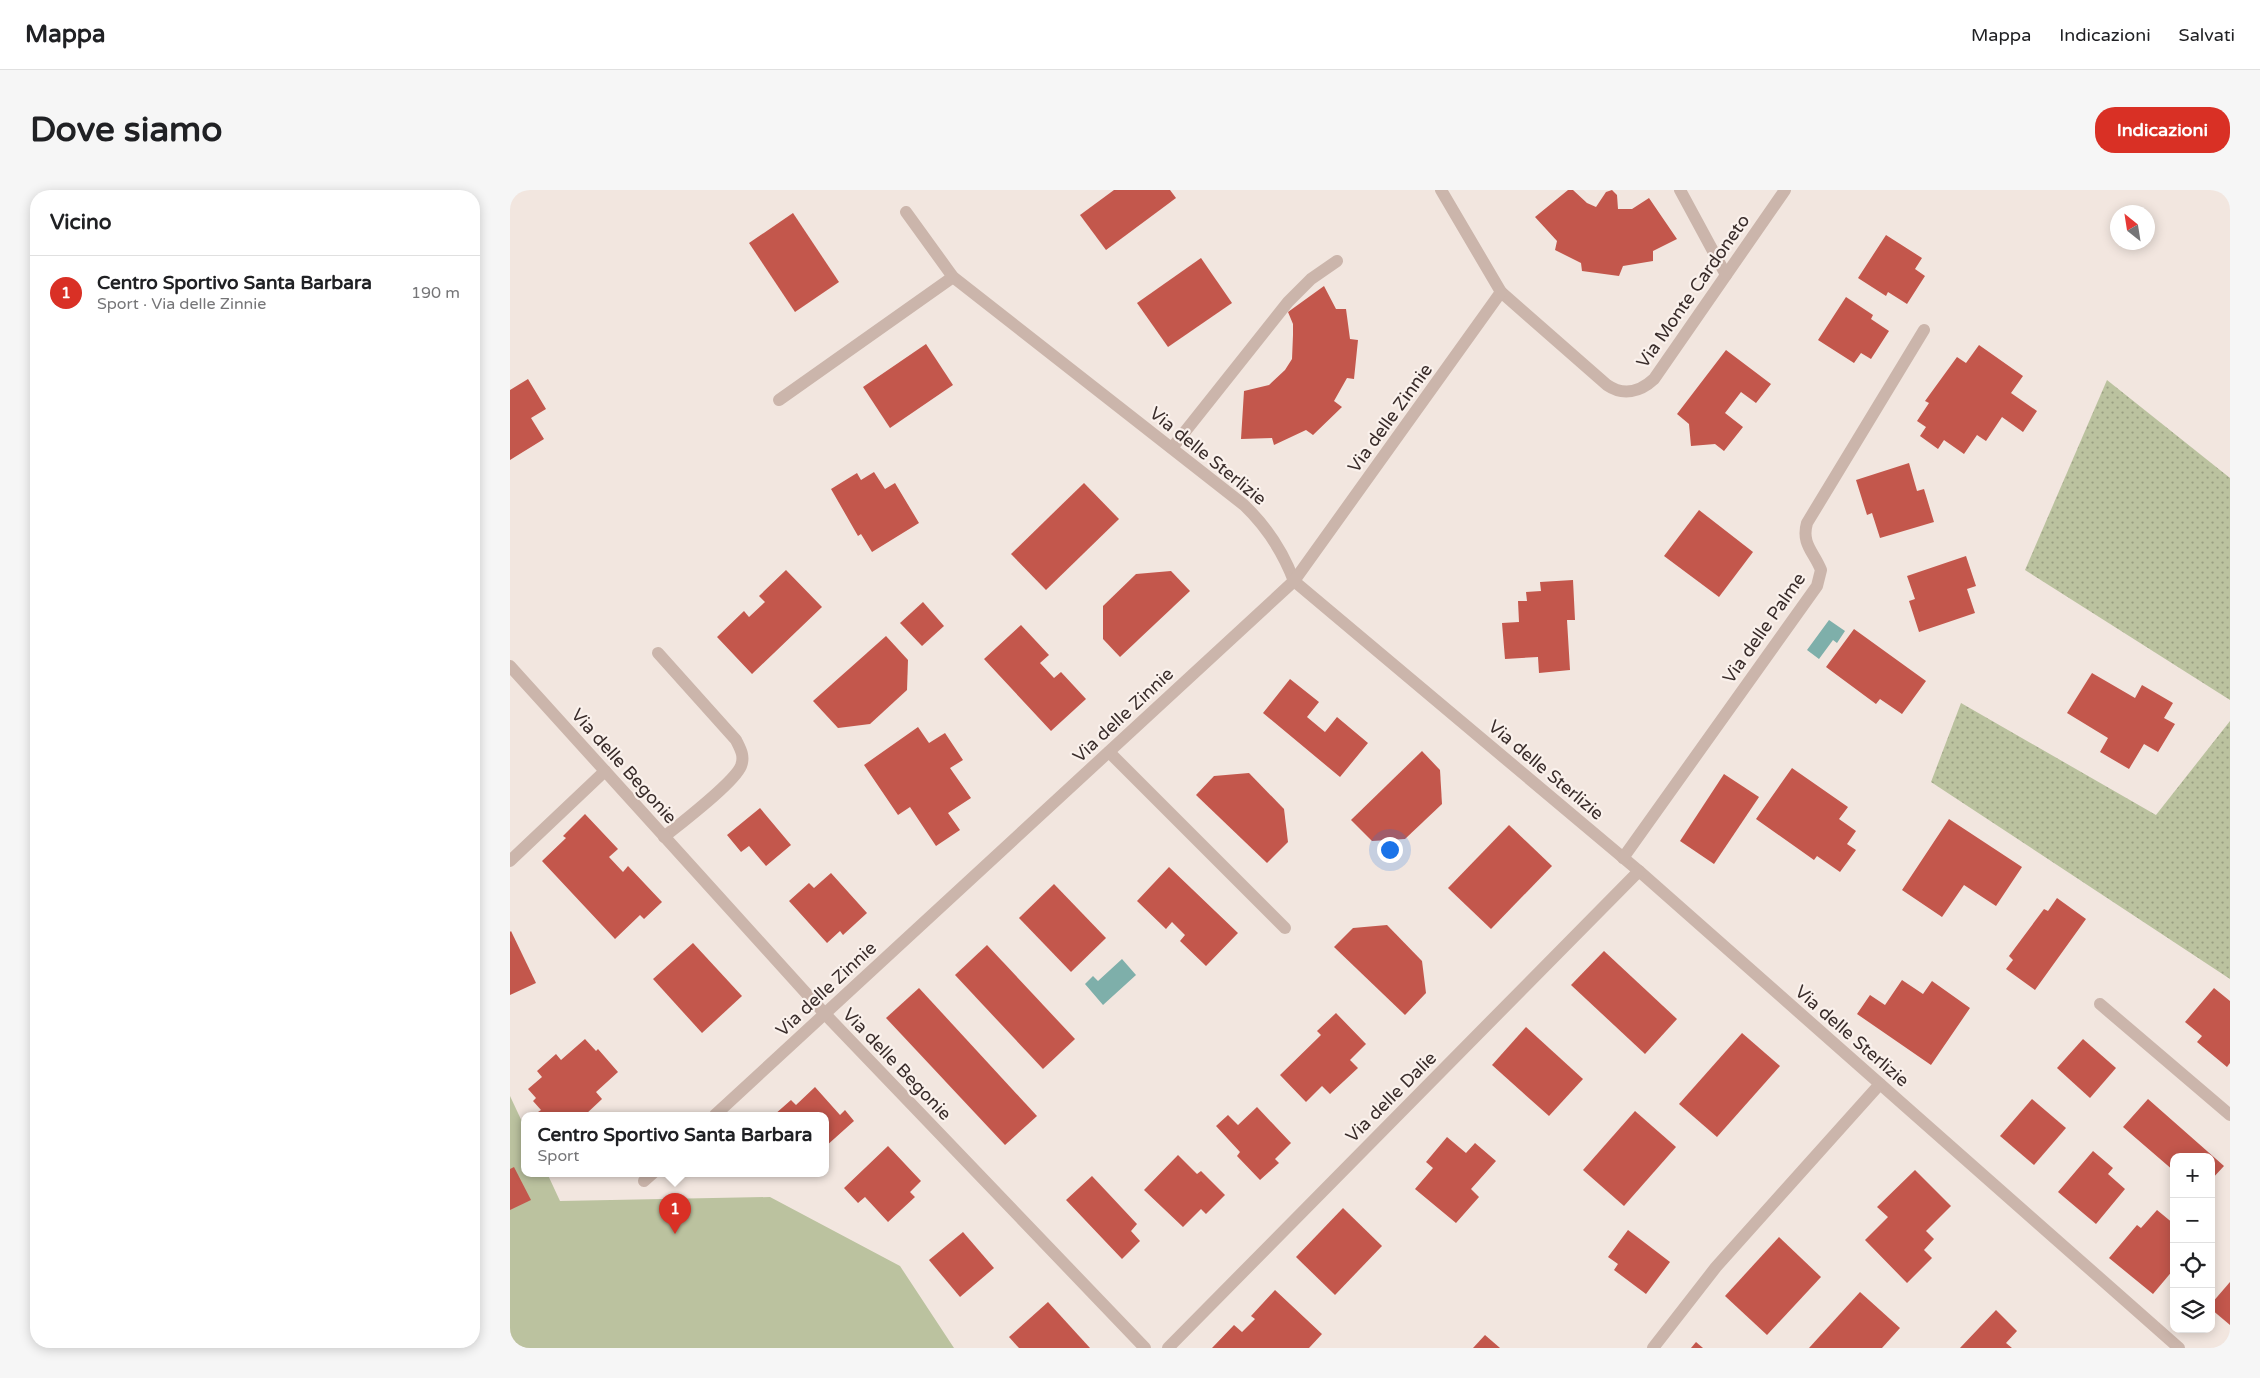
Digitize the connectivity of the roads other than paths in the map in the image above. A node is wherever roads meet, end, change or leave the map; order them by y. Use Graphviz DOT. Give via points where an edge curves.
graph roads {
  1 [pos="1441,190"];
  2 [pos="1680,190"];
  3 [pos="1785,190"];
  4 [pos="906,212"];
  5 [pos="1337,261"];
  6 [pos="1726,275"];
  7 [pos="953,277"];
  8 [pos="1501,292"];
  9 [pos="1924,330"];
  10 [pos="779,400"];
  11 [pos="1172,448"];
  12 [pos="1294,581"];
  13 [pos="658,653"];
  14 [pos="510,666"];
  15 [pos="1109,752"];
  16 [pos="605,771"];
  17 [pos="664,837"];
  18 [pos="1623,858"];
  19 [pos="510,860"];
  20 [pos="1639,872"];
  21 [pos="1285,928"];
  22 [pos="2100,1004"];
  23 [pos="824,1014"];
  24 [pos="1880,1084"];
  25 [pos="718,1112"];
  26 [pos="2230,1115"];
  27 [pos="1145,1348"];
  28 [pos="1168,1348"];
  29 [pos="1653,1348"];
  30 [pos="2179,1348"];
  1 -- 8 [label="street, Via Monte Cardoneto"];
  2 -- 6 [label="street"];
  3 -- 6 [label="street, Via Monte Cardoneto"];
  4 -- 7 [label="street, Via delle Sterlizie"];
  5 -- 11 [label="street" via="1311,279 1288,302"];
  6 -- 8 [label="street, Via Monte Cardoneto" via="1654,379 1629,392 1607,385"];
  7 -- 10 [label="street"];
  7 -- 11 [label="street, Via delle Sterlizie"];
  8 -- 12 [label="street, Via delle Zinnie"];
  9 -- 18 [label="street, Via delle Palme" via="1807,524 1805,541 1821,570 1816,586"];
  11 -- 12 [label="street, Via delle Sterlizie" via="1251,512 1280,550"];
  12 -- 15 [label="street, Via delle Zinnie"];
  12 -- 18 [label="street, Via delle Sterlizie"];
  13 -- 17 [label="street" via="736,740 743,759 729,782"];
  14 -- 16 [label="street, Via delle Begonie"];
  15 -- 21 [label="street"];
  15 -- 23 [label="street, Via delle Zinnie"];
  16 -- 17 [label="street, Via delle Begonie"];
  16 -- 19 [label="street"];
  17 -- 23 [label="street, Via delle Begonie"];
  18 -- 20 [label="street, Via delle Sterlizie"];
  20 -- 24 [label="street, Via delle Sterlizie"];
  20 -- 28 [label="street, Via delle Dalie"];
  22 -- 26 [label="street"];
  23 -- 25 [label="street, Via delle Zinnie"];
  23 -- 27 [label="street, Via delle Begonie"];
  24 -- 29 [label="street" via="1716,1267"];
  24 -- 30 [label="street, Via delle Sterlizie"];
}
